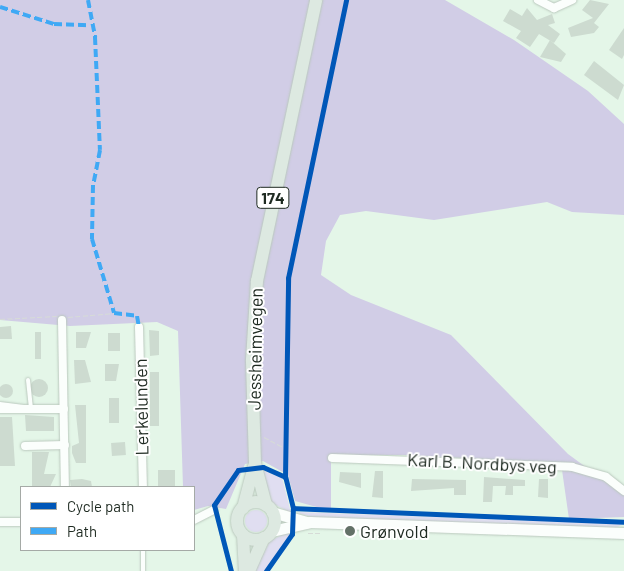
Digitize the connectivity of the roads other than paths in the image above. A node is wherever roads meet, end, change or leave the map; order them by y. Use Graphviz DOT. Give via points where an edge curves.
graph roads {
  1 [pos="316,0"];
  2 [pos="538,0"];
  3 [pos="572,0"];
  4 [pos="62,320"];
  5 [pos="140,327"];
  6 [pos="28,380"];
  7 [pos="0,404"];
  8 [pos="0,409"];
  9 [pos="29,409"];
  10 [pos="64,409"];
  11 [pos="65,444"];
  12 [pos="25,446"];
  13 [pos="332,458"];
  14 [pos="255,464"];
  15 [pos="65,486"];
  16 [pos="143,486"];
  17 [pos="624,491"];
  18 [pos="243,508"];
  19 [pos="269,509"];
  20 [pos="214,510"];
  21 [pos="195,520"];
  22 [pos="0,522"];
  23 [pos="20,522"];
  24 [pos="310,522"];
  25 [pos="624,533"];
  26 [pos="243,535"];
  27 [pos="268,535"];
  28 [pos="143,551"];
  29 [pos="143,571"];
  30 [pos="247,571"];
  1 -- 14 [label="main road, Jessheimvegen / 174" via="256,281 252,360"];
  2 -- 3 [label="street" via="554,8"];
  4 -- 10 [label="street"];
  5 -- 16 [label="street, Lerkelunden"];
  6 -- 9 [label="lane"];
  7 -- 9 [label="lane"];
  8 -- 9 [label="street"];
  9 -- 10 [label="street"];
  10 -- 11 [label="street"];
  11 -- 12 [label="street"];
  11 -- 15 [label="street"];
  13 -- 17 [label="street, Karl B. Nordbys veg" via="572,467 606,477"];
  14 -- 18 [label="main road, Jessheimvegen / 174"];
  14 -- 19 [label="main road, Jessheimvegen / 174"];
  18 -- 19 [label="main road" via="254,502"];
  18 -- 26 [label="main road, 174" via="237,522"];
  19 -- 24 [label="main road"];
  19 -- 27 [label="main road, 174"];
  20 -- 21 [label="street"];
  22 -- 23 [label="street"];
  24 -- 25 [label="main road"];
  24 -- 27 [label="main road"];
  26 -- 27 [label="main road"];
  26 -- 30 [label="main road, 174"];
  27 -- 30 [label="main road, 174"];
  28 -- 29 [label="lane"];
}
